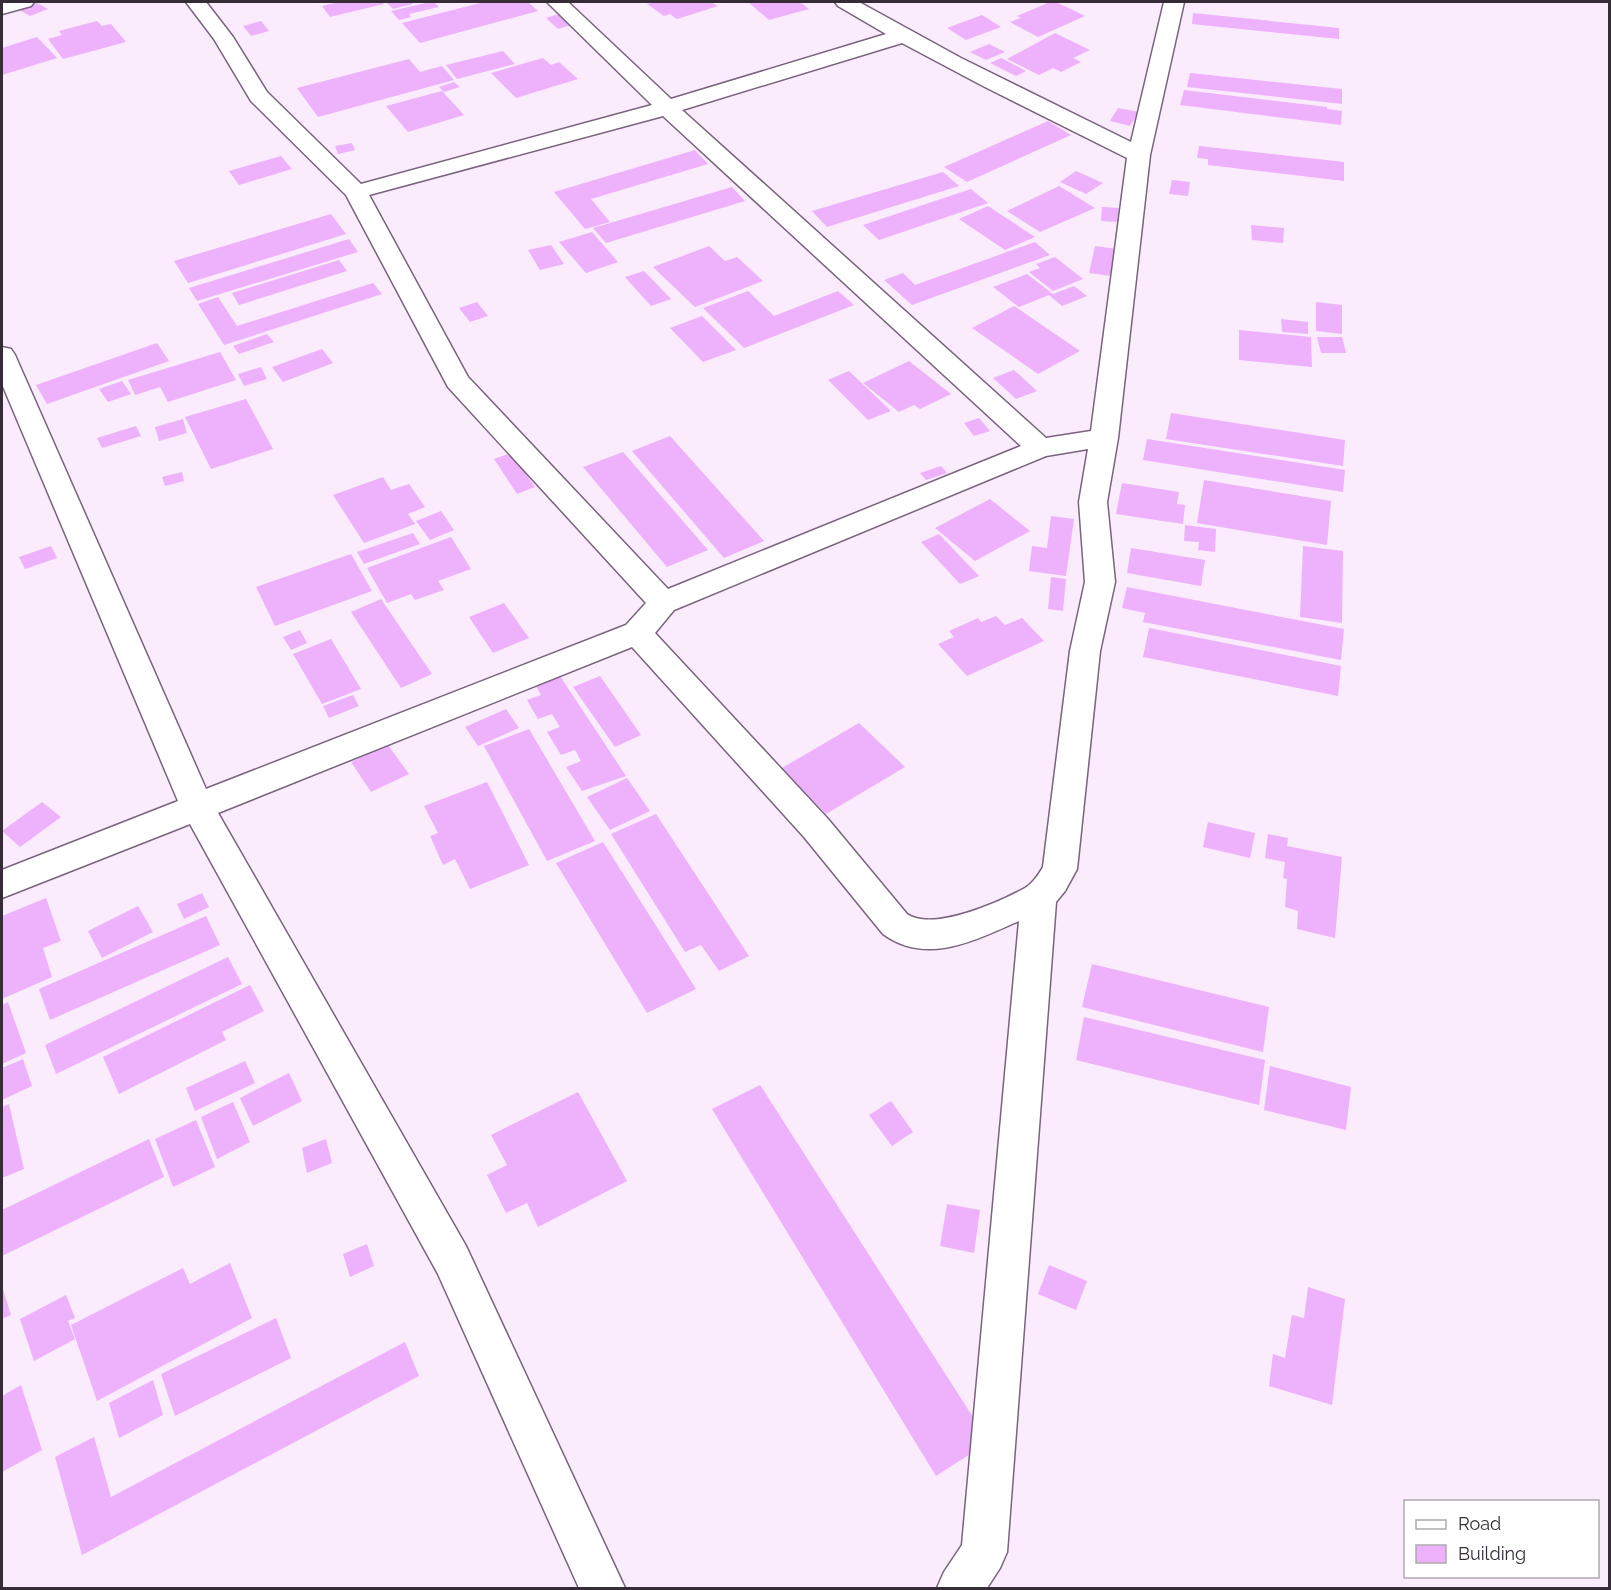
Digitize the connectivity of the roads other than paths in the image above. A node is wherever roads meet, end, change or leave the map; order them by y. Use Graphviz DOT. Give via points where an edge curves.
graph roads {
  1 [pos="24,2"];
  2 [pos="196,2"];
  3 [pos="556,2"];
  4 [pos="844,2"];
  5 [pos="1174,2"];
  6 [pos="2,8"];
  7 [pos="903,36"];
  8 [pos="666,108"];
  9 [pos="1139,155"];
  10 [pos="356,192"];
  11 [pos="2,355"];
  12 [pos="1104,438"];
  13 [pos="1040,448"];
  14 [pos="663,603"];
  15 [pos="638,633"];
  16 [pos="197,806"];
  17 [pos="2,884"];
  18 [pos="1039,897"];
  19 [pos="602,1588"];
  20 [pos="960,1588"];
  1 -- 6 [label="street"];
  2 -- 10 [label="street" via="259,96"];
  3 -- 8 [label="street"];
  4 -- 7 [label="street"];
  5 -- 9 [label="street"];
  7 -- 8 [label="street"];
  7 -- 9 [label="street"];
  8 -- 10 [label="street"];
  8 -- 13 [label="street"];
  9 -- 12 [label="street"];
  10 -- 14 [label="street" via="457,381"];
  11 -- 16 [label="street"];
  12 -- 13 [label="street"];
  12 -- 18 [label="street" via="1093,502 1100,582 1085,651 1060,869"];
  13 -- 14 [label="street"];
  14 -- 15 [label="street"];
  15 -- 16 [label="street"];
  15 -- 18 [label="street" via="816,828 895,924 909,934 963,930"];
  16 -- 17 [label="street"];
  16 -- 19 [label="street" via="452,1260"];
  18 -- 20 [label="street" via="984,1552"];
}
